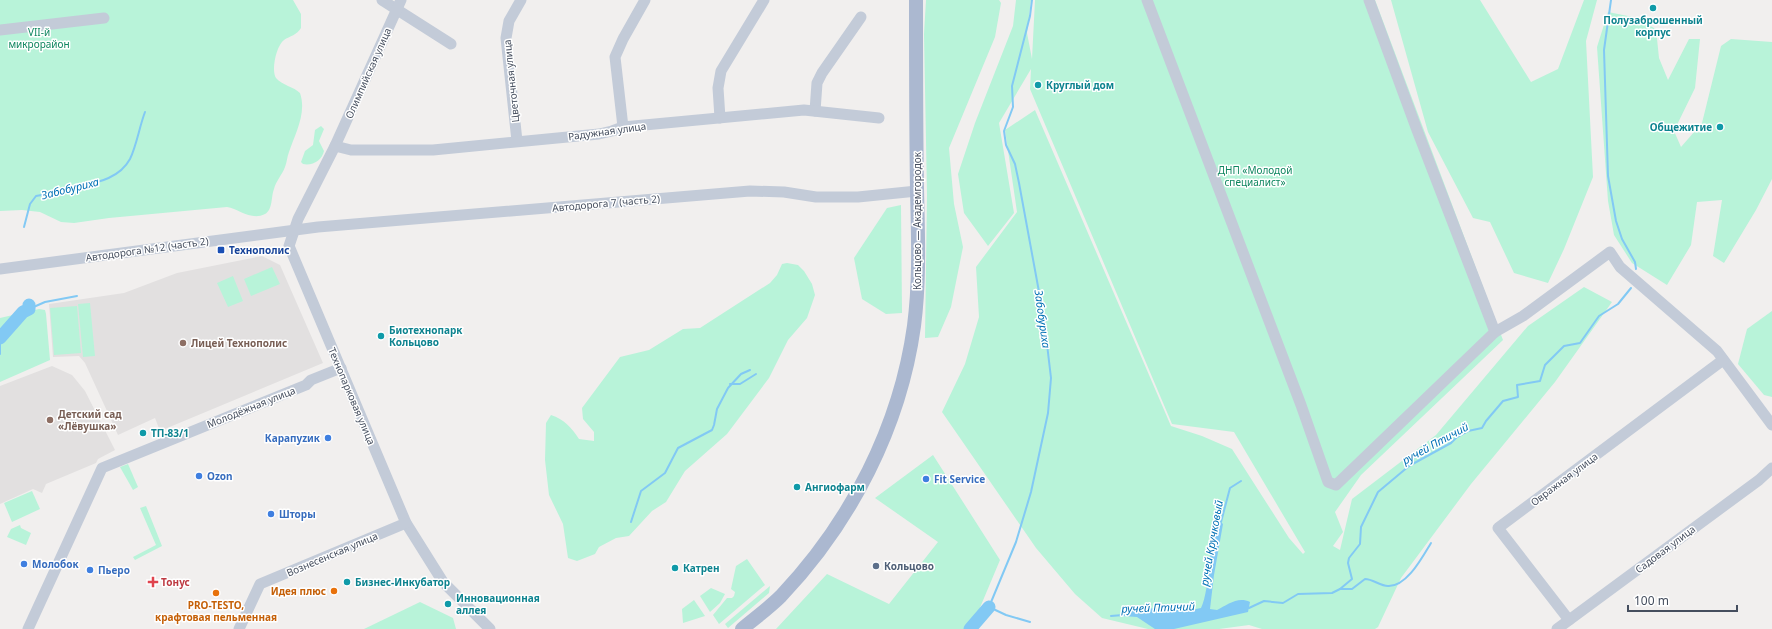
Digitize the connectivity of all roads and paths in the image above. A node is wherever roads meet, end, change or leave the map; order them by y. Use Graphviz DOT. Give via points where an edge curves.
graph roads {
  1 [pos="382,0"];
  2 [pos="522,0"];
  3 [pos="645,0"];
  4 [pos="764,0"];
  5 [pos="916,0"];
  6 [pos="1147,0"];
  7 [pos="1369,0"];
  8 [pos="399,4"];
  9 [pos="860,17"];
  10 [pos="104,18"];
  11 [pos="0,30"];
  12 [pos="451,44"];
  13 [pos="815,111"];
  14 [pos="720,118"];
  15 [pos="879,118"];
  16 [pos="622,127"];
  17 [pos="517,141"];
  18 [pos="335,146"];
  19 [pos="917,191"];
  20 [pos="294,230"];
  21 [pos="0,269"];
  22 [pos="1495,332"];
  23 [pos="1723,360"];
  24 [pos="341,368"];
  25 [pos="1772,425"];
  26 [pos="1772,468"];
  27 [pos="406,522"];
  28 [pos="1569,620"];
  29 [pos="28,629"];
  30 [pos="239,629"];
  31 [pos="490,629"];
  32 [pos="742,629"];
  33 [pos="1557,629"];
  1 -- 8 [label="street"];
  2 -- 17 [label="street, Цветочная улица" via="509,20 506,38"];
  3 -- 16 [label="street" via="615,57"];
  4 -- 14 [label="street" via="721,71 718,88"];
  5 -- 19 [label="main road, Кольцово — Академгородок"];
  6 -- 22 [label="street" via="1328,482 1336,485"];
  7 -- 22 [label="street"];
  8 -- 12 [label="street"];
  8 -- 18 [label="street, Олимпийская улица"];
  9 -- 13 [label="street" via="817,83"];
  10 -- 11 [label="street"];
  13 -- 14 [label="street, Радужная улица"];
  13 -- 15 [label="street, Радужная улица"];
  14 -- 16 [label="street, Радужная улица"];
  16 -- 17 [label="street, Радужная улица" via="599,134"];
  17 -- 18 [label="street, Радужная улица" via="433,150 351,150"];
  18 -- 20 [label="street, Технопарковая улица"];
  19 -- 20 [label="street, Автодорога 7 (часть 2)" via="858,197 816,197 784,192 750,191"];
  19 -- 32 [label="main road, Кольцово — Академгородок" via="918,275 914,326 884,439 873,465 847,510 814,557 780,596"];
  20 -- 21 [label="street, Автодорога №12 (часть 2)"];
  20 -- 24 [label="street, Технопарковая улица" via="289,246 292,256"];
  22 -- 23 [label="street" via="1523,316 1610,252 1620,267 1717,351"];
  23 -- 25 [label="street"];
  23 -- 28 [label="street, Овражная улица" via="1498,528"];
  24 -- 27 [label="street, Технопарковая улица"];
  24 -- 29 [label="street, Молодёжная улица" via="311,380 306,385 102,468"];
  26 -- 28 [label="street, Садовая улица"];
  27 -- 30 [label="street, Вознесенская улица" via="260,584"];
  27 -- 31 [label="street, Технопарковая улица" via="443,582"];
  28 -- 33 [label="street, Садовая улица"];
}
